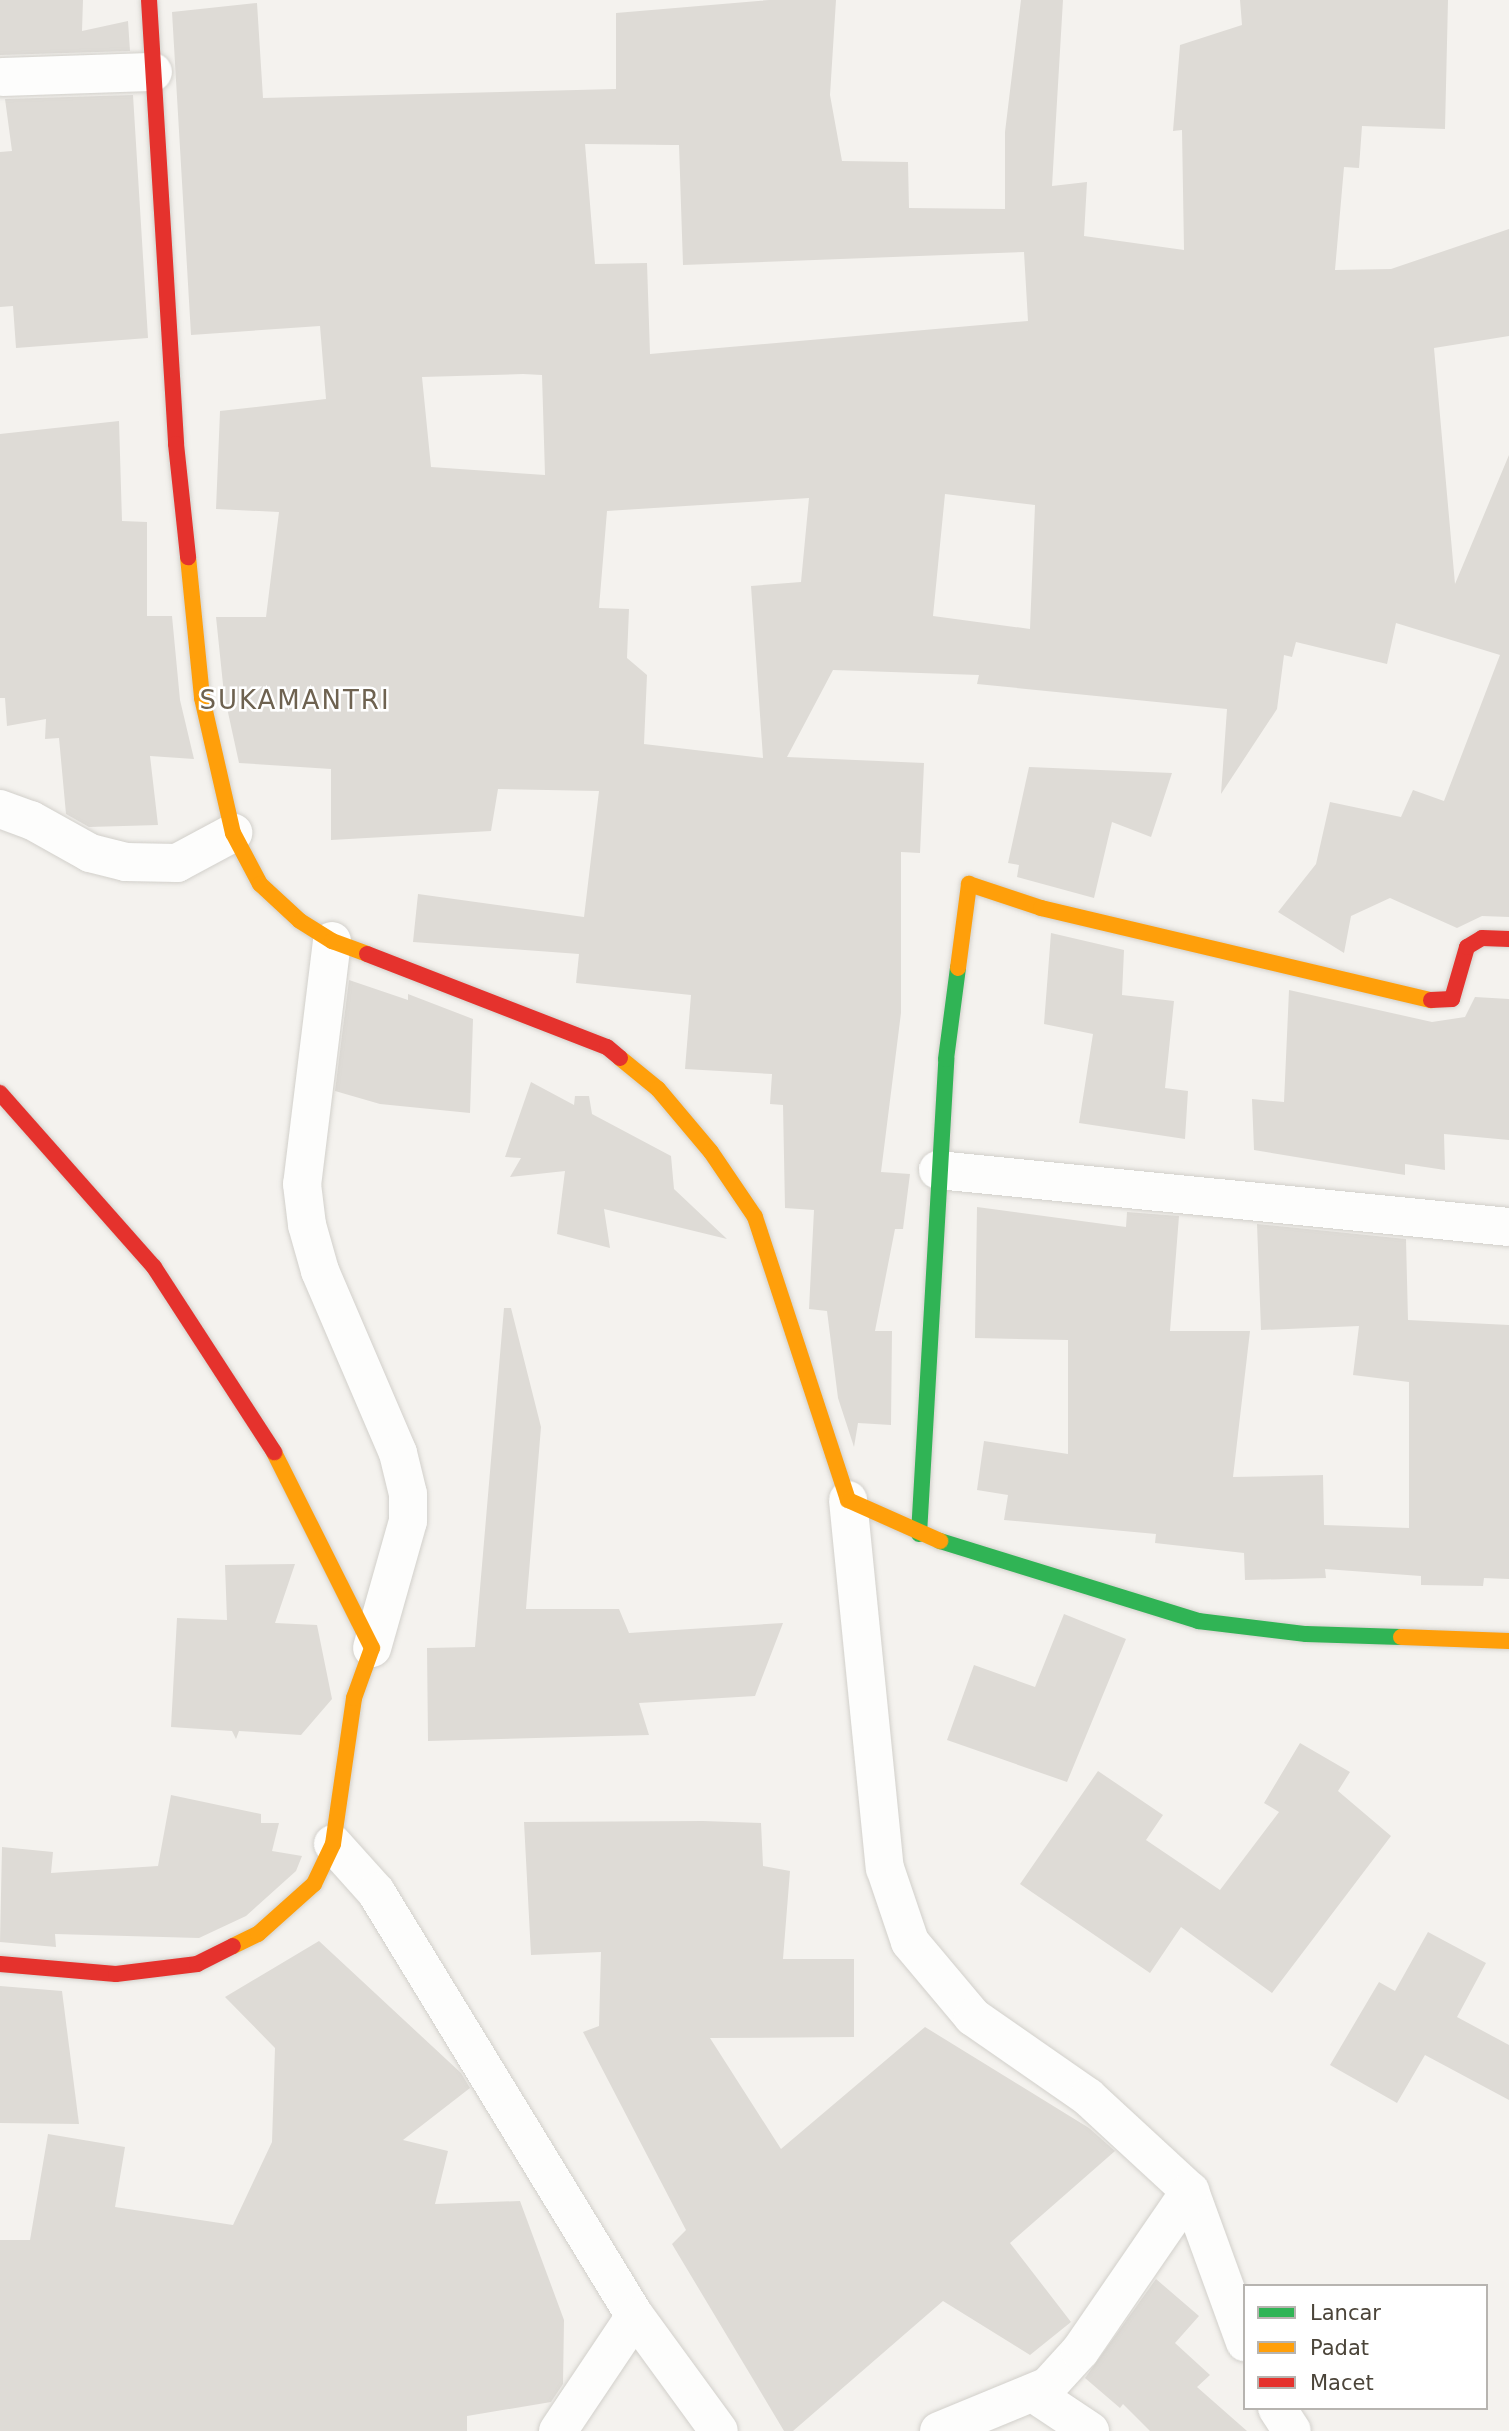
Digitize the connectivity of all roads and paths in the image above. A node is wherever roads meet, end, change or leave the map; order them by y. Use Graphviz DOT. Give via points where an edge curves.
graph roads {
  1 [pos="149,0"];
  2 [pos="153,72"];
  3 [pos="2,77"];
  4 [pos="0,809"];
  5 [pos="233,833"];
  6 [pos="1509,939"];
  7 [pos="332,941"];
  8 [pos="0,1093"];
  9 [pos="938,1170"];
  10 [pos="1509,1227"];
  11 [pos="848,1500"];
  12 [pos="919,1534"];
  13 [pos="1509,1642"];
  14 [pos="372,1648"];
  15 [pos="333,1844"];
  16 [pos="0,1964"];
  17 [pos="1190,2191"];
  18 [pos="635,2316"];
  19 [pos="1243,2337"];
  20 [pos="1042,2391"];
  21 [pos="1278,2410"];
  22 [pos="558,2431"];
  23 [pos="719,2431"];
  24 [pos="939,2431"];
  25 [pos="1090,2431"];
  26 [pos="1292,2431"];
  1 -- 2 [label="street"];
  2 -- 3 [label="street"];
  2 -- 5 [label="street" via="176,444 202,698"];
  4 -- 5 [label="street" via="31,820 90,853 126,862 177,863"];
  5 -- 7 [label="street" via="260,884 300,921"];
  6 -- 9 [label="street" via="1482,938 1467,947 1452,999 1431,1000 1041,908 969,884 946,1059"];
  7 -- 11 [label="street" via="607,1047 658,1089 711,1152 755,1217"];
  7 -- 14 [label="street" via="302,1184 307,1224 320,1271 398,1454 408,1494 408,1521"];
  8 -- 14 [label="street" via="161,1278 265,1434"];
  9 -- 10 [label="street"];
  9 -- 12 [label="street"];
  11 -- 12 [label="street"];
  11 -- 17 [label="street" via="885,1868 910,1942 973,2017 1088,2097"];
  12 -- 13 [label="street" via="1198,1620 1306,1634"];
  14 -- 15 [label="street" via="354,1698"];
  15 -- 16 [label="street" via="314,1884 258,1934 197,1964 116,1974"];
  15 -- 18 [label="street" via="376,1892"];
  17 -- 19 [label="street"];
  17 -- 20 [label="street" via="1080,2351"];
  18 -- 22 [label="street"];
  18 -- 23 [label="street"];
  20 -- 24 [label="street"];
  20 -- 25 [label="street"];
  21 -- 26 [label="street"];
}
